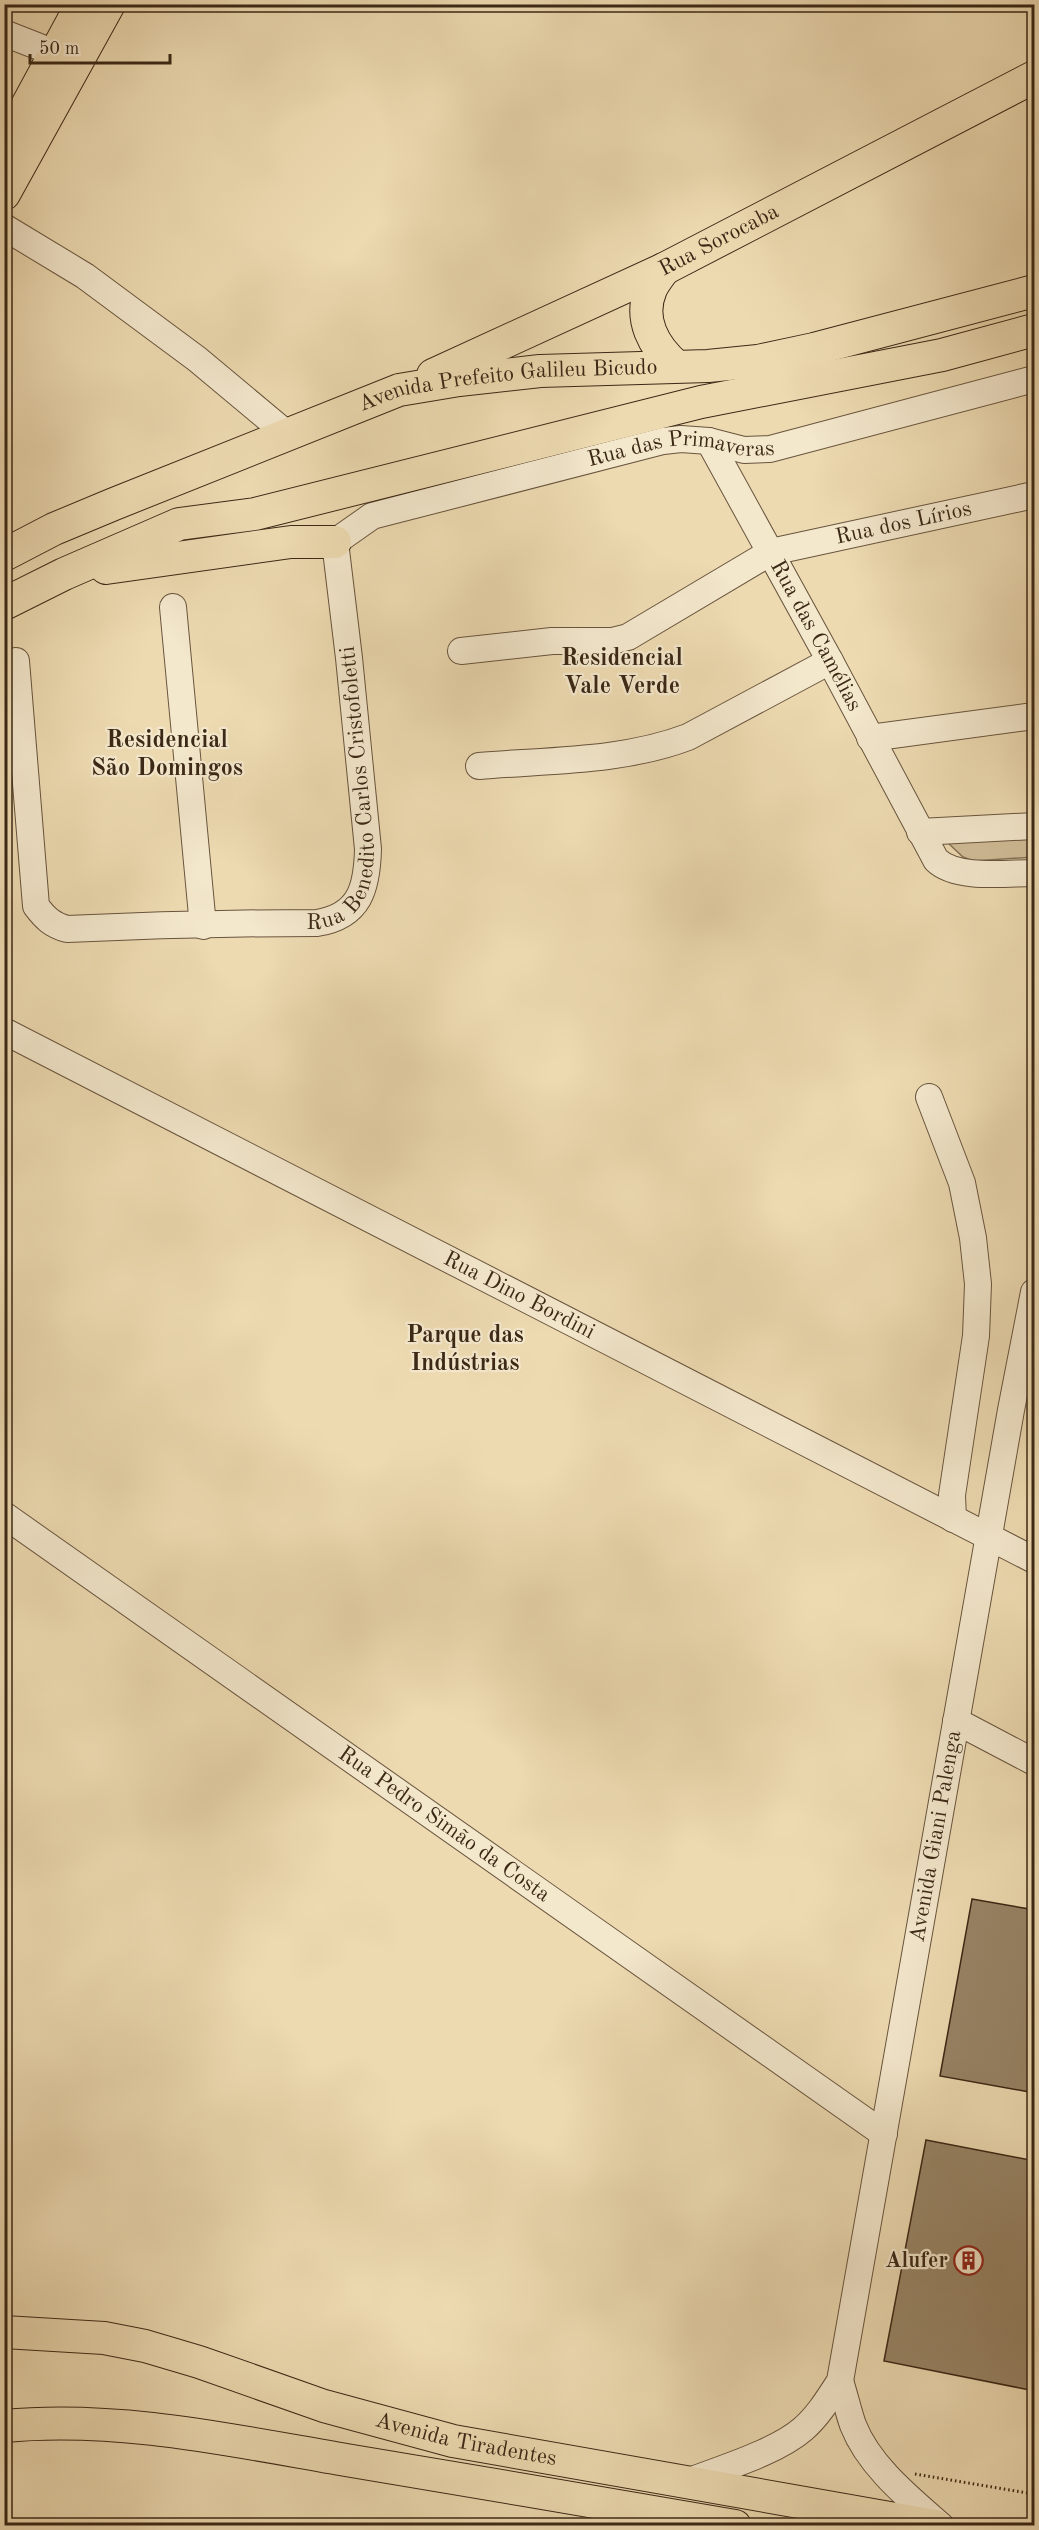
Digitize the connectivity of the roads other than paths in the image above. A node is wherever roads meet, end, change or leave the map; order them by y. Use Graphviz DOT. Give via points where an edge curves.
graph roads {
  1 [pos="82,4"];
  2 [pos="109,4"];
  3 [pos="4,33"];
  4 [pos="55,53"];
  5 [pos="1035,77"];
  6 [pos="4,148"];
  7 [pos="4,194"];
  8 [pos="4,227"];
  9 [pos="664,269"];
  10 [pos="1035,291"];
  11 [pos="1035,330"];
  12 [pos="676,366"];
  13 [pos="1035,379"];
  14 [pos="399,390"];
  15 [pos="288,435"];
  16 [pos="709,441"];
  17 [pos="1035,495"];
  18 [pos="335,542"];
  19 [pos="771,552"];
  20 [pos="4,555"];
  21 [pos="64,574"];
  22 [pos="4,604"];
  23 [pos="173,607"];
  24 [pos="461,651"];
  25 [pos="16,661"];
  26 [pos="830,661"];
  27 [pos="1035,716"];
  28 [pos="870,738"];
  29 [pos="478,766"];
  30 [pos="1035,826"];
  31 [pos="920,832"];
  32 [pos="1035,873"];
  33 [pos="203,926"];
  34 [pos="4,1030"];
  35 [pos="929,1097"];
  36 [pos="1035,1292"];
  37 [pos="1023,1410"];
  38 [pos="4,1515"];
  39 [pos="952,1519"];
  40 [pos="990,1538"];
  41 [pos="1035,1560"];
  42 [pos="956,1721"];
  43 [pos="1035,1762"];
  44 [pos="884,2134"];
  45 [pos="4,2332"];
  46 [pos="840,2381"];
  47 [pos="4,2426"];
  48 [pos="687,2482"];
  49 [pos="734,2525"];
  50 [pos="936,2526"];
  51 [pos="941,2526"];
  1 -- 4 [label="main road"];
  2 -- 7 [label="main road"];
  3 -- 4 [label="street"];
  4 -- 6 [label="main road"];
  5 -- 9 [label="main road, Rua Sorocaba"];
  8 -- 15 [label="street" via="85,276 197,359"];
  9 -- 12 [label="main road" via="651,289 647,323 653,340"];
  9 -- 14 [label="main road, Rua Sorocaba"];
  10 -- 12 [label="main road, Avenida Prefeito Galileu Bicudo" via="758,361"];
  11 -- 21 [label="main road" via="942,355 701,402 255,514 179,524"];
  12 -- 14 [label="main road, Avenida Prefeito Galileu Bicudo" via="540,371"];
  13 -- 16 [label="street, Rua das Primaveras" via="770,449 744,450"];
  14 -- 15 [label="main road, Avenida Prefeito Galileu Bicudo"];
  15 -- 20 [label="main road, Avenida Prefeito Galileu Bicudo" via="54,529"];
  16 -- 18 [label="street, Rua das Primaveras" via="663,441 372,516"];
  16 -- 19 [label="street, Rua das Camélias"];
  17 -- 19 [label="street, Rua dos Lírios"];
  18 -- 21 [label="main road" via="291,542"];
  18 -- 33 [label="street, Rua Benedito Carlos Cristofoletti" via="368,849 368,872 362,893 350,909 334,920"];
  19 -- 24 [label="street, Rua dos Lírios" via="628,637"];
  19 -- 26 [label="street, Rua das Camélias"];
  21 -- 22 [label="main road"];
  23 -- 33 [label="street"];
  25 -- 33 [label="street, Rua Benedito Carlos Cristofoletti" via="36,906 45,919 67,929"];
  26 -- 28 [label="street, Rua das Camélias"];
  26 -- 29 [label="street" via="664,746 630,753"];
  27 -- 28 [label="street"];
  28 -- 31 [label="street, Rua das Camélias"];
  30 -- 31 [label="street"];
  31 -- 32 [label="street, Rua das Camélias" via="944,867 964,873"];
  34 -- 39 [label="street, Rua Dino Bordini"];
  35 -- 39 [label="street" via="962,1183 978,1284 976,1336 952,1495"];
  36 -- 37 [label="street, Avenida Giani Palenga"];
  37 -- 40 [label="street, Avenida Giani Palenga"];
  38 -- 44 [label="street, Rua Pedro Simão da Costa"];
  39 -- 40 [label="street, Rua Dino Bordini"];
  40 -- 41 [label="street, Rua Dino Bordini"];
  40 -- 42 [label="street, Avenida Giani Palenga"];
  42 -- 43 [label="street"];
  42 -- 44 [label="street, Avenida Giani Palenga"];
  44 -- 46 [label="street, Avenida Giani Palenga"];
  45 -- 48 [label="main road, Avenida Tiradentes" via="104,2338 145,2346 399,2427"];
  46 -- 48 [label="street" via="819,2412 784,2442"];
  46 -- 51 [label="street" via="854,2426 868,2451"];
  47 -- 49 [label="main road, Avenida Tiradentes" via="78,2424 173,2432"];
  48 -- 50 [label="main road, Avenida Tiradentes"];
}
